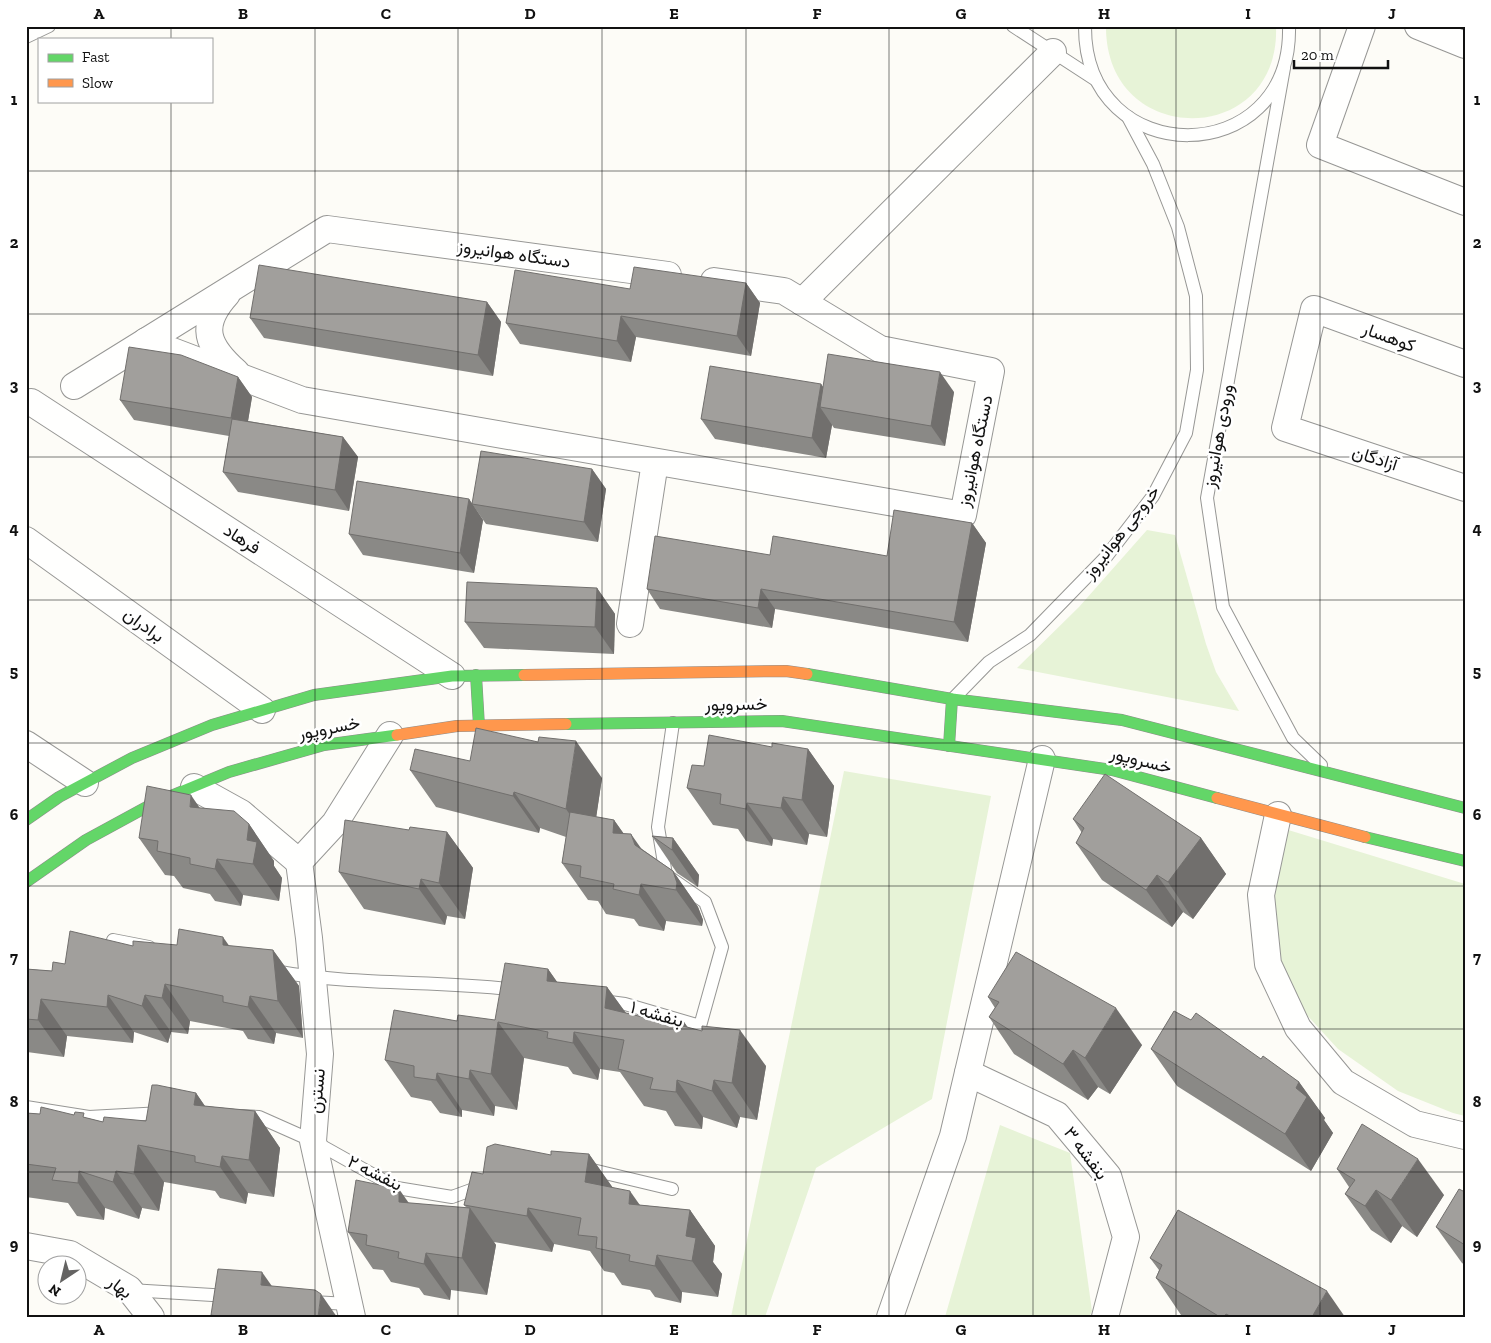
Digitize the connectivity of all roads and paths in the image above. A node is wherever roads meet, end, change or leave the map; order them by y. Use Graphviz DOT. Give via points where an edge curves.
graph roads {
  1 [pos="49,26"];
  2 [pos="1013,26"];
  3 [pos="1086,26"];
  4 [pos="1289,26"];
  5 [pos="1362,26"];
  6 [pos="1418,26"];
  7 [pos="26,37"];
  8 [pos="1465,44"];
  9 [pos="1053,52"];
  10 [pos="1284,68"];
  11 [pos="1096,80"];
  12 [pos="1128,117"];
  13 [pos="1465,202"];
  14 [pos="236,285"];
  15 [pos="802,302"];
  16 [pos="146,341"];
  17 [pos="1465,364"];
  18 [pos="242,377"];
  19 [pos="74,386"];
  20 [pos="31,402"];
  21 [pos="1285,428"];
  22 [pos="655,462"];
  23 [pos="1465,488"];
  24 [pos="26,540"];
  25 [pos="630,624"];
  26 [pos="464,676"];
  27 [pos="952,699"];
  28 [pos="262,710"];
  29 [pos="673,723"];
  30 [pos="479,726"];
  31 [pos="390,735"];
  32 [pos="26,744"];
  33 [pos="949,746"];
  34 [pos="1042,759"];
  35 [pos="1330,774"];
  36 [pos="85,783"];
  37 [pos="194,787"];
  38 [pos="1465,808"];
  39 [pos="1278,815"];
  40 [pos="26,820"];
  41 [pos="1465,861"];
  42 [pos="299,862"];
  43 [pos="26,882"];
  44 [pos="113,940"];
  45 [pos="161,949"];
  46 [pos="266,969"];
  47 [pos="314,978"];
  48 [pos="528,992"];
  49 [pos="586,999"];
  50 [pos="968,1073"];
  51 [pos="26,1107"];
  52 [pos="174,1112"];
  53 [pos="231,1116"];
  54 [pos="1465,1136"];
  55 [pos="313,1141"];
  56 [pos="575,1165"];
  57 [pos="498,1180"];
  58 [pos="672,1189"];
  59 [pos="26,1246"];
  60 [pos="129,1290"];
  61 [pos="244,1297"];
  62 [pos="301,1301"];
  63 [pos="351,1311"];
  64 [pos="151,1317"];
  65 [pos="890,1317"];
  66 [pos="1105,1317"];
  1 -- 7 [label="lane"];
  2 -- 9 [label="lane"];
  3 -- 11 [label="lane" via="1085,43"];
  4 -- 10 [label="lane" via="1290,40"];
  5 -- 13 [label="street" via="1320,145"];
  6 -- 8 [label="street"];
  9 -- 11 [label="lane"];
  9 -- 15 [label="street"];
  10 -- 12 [label="lane" via="1274,90 1259,108 1219,132 1172,135 1149,129"];
  10 -- 35 [label="lane, ورودی هوانیروز" via="1207,498 1223,607 1293,738"];
  11 -- 12 [label="lane" via="1110,101"];
  12 -- 27 [label="lane, خروجی هوانیروز" via="1153,164 1178,227 1196,296 1197,370 1186,433 1153,496 1106,557 1030,635 989,662"];
  14 -- 15 [label="street, دستگاه هوانیروز" via="327,229 784,291"];
  14 -- 16 [label="street, دستگاه هوانیروز"];
  14 -- 18 [label="street, دستگاه هوانیروز" via="209,321 210,341 220,358"];
  15 -- 22 [label="street, دستگاه هوانیروز" via="880,349 991,371 962,515"];
  16 -- 18 [label="street, دستگاه هوانیروز"];
  16 -- 19 [label="street, دستگاه هوانیروز"];
  17 -- 21 [label="street, کوهسار" via="1314,309"];
  18 -- 22 [label="street, دستگاه هوانیروز" via="302,400"];
  20 -- 26 [label="street, فرهاد"];
  21 -- 23 [label="street, آزادگان"];
  22 -- 25 [label="street"];
  24 -- 28 [label="street, برادران"];
  26 -- 27 [label="street, خسروپور" via="786,671"];
  26 -- 28 [label="street, خسروپور" via="314,696"];
  26 -- 30 [label="street"];
  27 -- 33 [label="street"];
  27 -- 35 [label="street, خسروپور" via="1122,720"];
  28 -- 36 [label="street, خسروپور" via="212,725 132,758"];
  29 -- 30 [label="street, خسروپور"];
  29 -- 33 [label="street, خسروپور" via="782,721"];
  29 -- 49 [label="lane, بنفشه ۱" via="658,827 666,875 706,902 722,947 700,1026 625,1004"];
  30 -- 31 [label="street, خسروپور"];
  31 -- 37 [label="street, خسروپور" via="324,744 229,772"];
  31 -- 42 [label="street" via="335,823"];
  32 -- 36 [label="street"];
  33 -- 34 [label="street, خسروپور"];
  34 -- 39 [label="street, خسروپور" via="1112,770"];
  34 -- 50 [label="street"];
  35 -- 38 [label="street, خسروپور"];
  36 -- 40 [label="street, خسروپور"];
  37 -- 42 [label="street" via="241,813"];
  37 -- 43 [label="street, خسروپور" via="86,840"];
  39 -- 41 [label="street, خسروپور"];
  39 -- 54 [label="street" via="1261,895 1268,964 1298,1028 1344,1082 1416,1124"];
  42 -- 47 [label="street, نسترن"];
  44 -- 45 [label="lane"];
  46 -- 47 [label="lane"];
  47 -- 48 [label="lane" via="470,984"];
  47 -- 55 [label="street, نسترن" via="320,1054"];
  50 -- 65 [label="street" via="953,1136"];
  50 -- 66 [label="street, بنفشه ۳" via="1056,1115 1108,1176 1126,1238"];
  51 -- 52 [label="lane" via="89,1117"];
  53 -- 55 [label="lane, بنفشه ۲" via="260,1117"];
  55 -- 57 [label="lane, بنفشه ۲" via="397,1188 452,1197"];
  55 -- 63 [label="street, نسترن"];
  56 -- 58 [label="lane"];
  59 -- 60 [label="street, بهار" via="70,1254"];
  60 -- 61 [label="lane"];
  60 -- 64 [label="street, بهار"];
  62 -- 63 [label="lane"];
}
